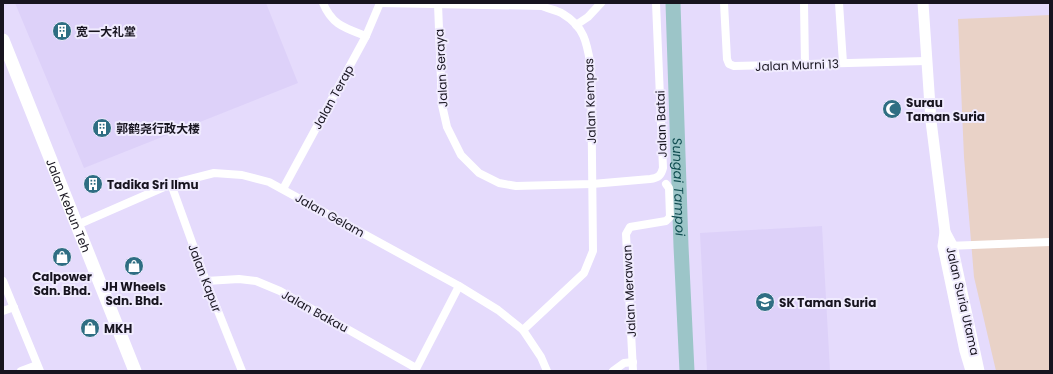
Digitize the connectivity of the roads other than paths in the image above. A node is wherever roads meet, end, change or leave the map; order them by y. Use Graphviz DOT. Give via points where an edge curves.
graph roads {
  1 [pos="323,3"];
  2 [pos="380,3"];
  3 [pos="601,3"];
  4 [pos="656,3"];
  5 [pos="724,3"];
  6 [pos="804,3"];
  7 [pos="839,3"];
  8 [pos="923,3"];
  9 [pos="438,4"];
  10 [pos="576,25"];
  11 [pos="366,36"];
  12 [pos="3,40"];
  13 [pos="926,61"];
  14 [pos="843,63"];
  15 [pos="805,65"];
  16 [pos="171,184"];
  17 [pos="592,184"];
  18 [pos="666,184"];
  19 [pos="282,189"];
  20 [pos="77,225"];
  21 [pos="1050,242"];
  22 [pos="947,246"];
  23 [pos="206,281"];
  24 [pos="3,282"];
  25 [pos="459,286"];
  26 [pos="14,307"];
  27 [pos="3,311"];
  28 [pos="523,330"];
  29 [pos="633,362"];
  30 [pos="38,368"];
  31 [pos="415,369"];
  32 [pos="21,371"];
  33 [pos="135,371"];
  34 [pos="242,371"];
  35 [pos="547,371"];
  36 [pos="613,371"];
  37 [pos="633,371"];
  38 [pos="971,371"];
  39 [pos="979,371"];
  1 -- 11 [label="street" via="333,20"];
  2 -- 9 [label="street, Jalan Kempas"];
  2 -- 11 [label="street, Jalan Terap"];
  3 -- 10 [label="street"];
  4 -- 17 [label="street, Jalan Batai" via="662,174 658,178"];
  5 -- 15 [label="street, Jalan Murni 13" via="726,55 729,64 740,67"];
  6 -- 15 [label="street"];
  7 -- 14 [label="street"];
  8 -- 13 [label="main road, Jalan Suria Utama"];
  9 -- 10 [label="street, Jalan Kempas" via="542,6 562,14"];
  9 -- 17 [label="street, Jalan Seraya" via="442,105 447,127 461,155 479,173 499,183 516,186"];
  10 -- 17 [label="street, Jalan Kempas" via="582,31 588,47 591,67"];
  11 -- 19 [label="street, Jalan Terap"];
  12 -- 20 [label="main road, Jalan Kebun Teh"];
  13 -- 14 [label="street, Jalan Murni 13"];
  13 -- 22 [label="main road, Jalan Suria Utama"];
  14 -- 15 [label="street, Jalan Murni 13"];
  16 -- 19 [label="street, Jalan Gelam" via="214,173 242,175 269,182"];
  16 -- 20 [label="street, Jalan Gelam"];
  16 -- 23 [label="street, Jalan Kapur"];
  17 -- 28 [label="street, Jalan Kempas" via="593,251 584,273"];
  18 -- 29 [label="street, Jalan Merawan" via="669,188 670,217 666,221 630,227 626,234"];
  19 -- 25 [label="street, Jalan Gelam"];
  20 -- 33 [label="main road, Jalan Kebun Teh"];
  21 -- 22 [label="street"];
  22 -- 38 [label="main road, Jalan Suria Utama" via="965,352"];
  22 -- 39 [label="main road, Jalan Suria Utama"];
  23 -- 31 [label="street, Jalan Bakau" via="256,281 280,291"];
  23 -- 34 [label="street, Jalan Kapur"];
  24 -- 26 [label="street"];
  25 -- 28 [label="street, Jalan Gelam" via="498,310"];
  25 -- 31 [label="street"];
  26 -- 27 [label="street"];
  26 -- 30 [label="street"];
  28 -- 35 [label="street, Jalan Gelam"];
  29 -- 36 [label="street" via="624,363"];
  29 -- 37 [label="street, Jalan Merawan"];
  30 -- 32 [label="street"];
}
